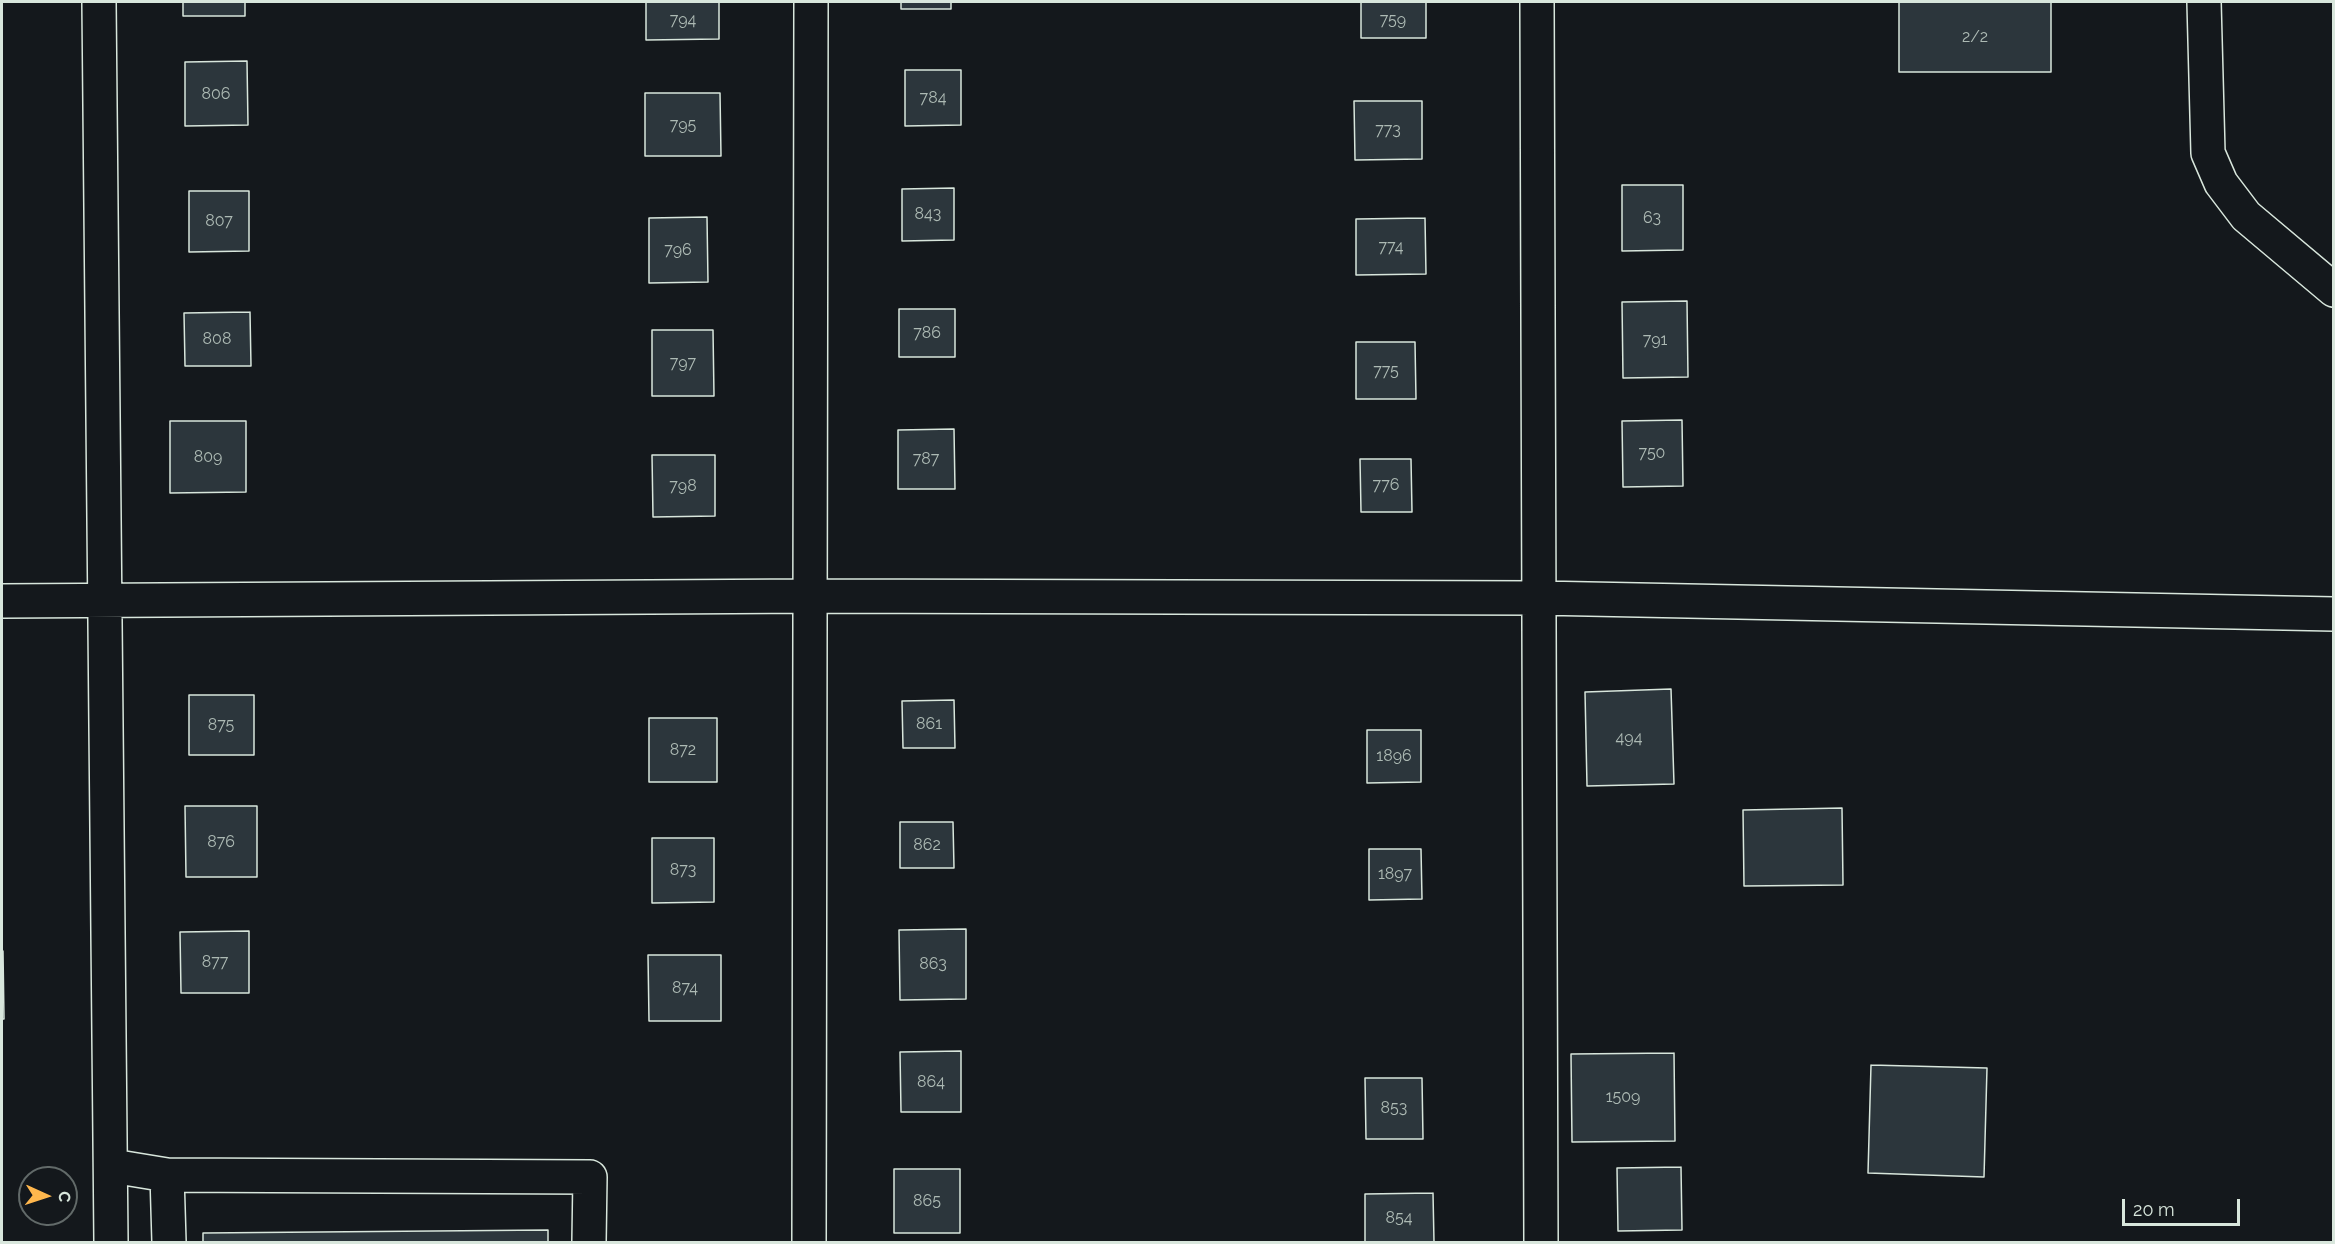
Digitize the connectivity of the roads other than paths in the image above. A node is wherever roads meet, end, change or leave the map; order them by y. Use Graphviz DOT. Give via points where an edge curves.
graph roads {
  1 [pos="99,2"];
  2 [pos="811,2"];
  3 [pos="1537,2"];
  4 [pos="2204,2"];
  5 [pos="2334,290"];
  6 [pos="812,596"];
  7 [pos="1539,598"];
  8 [pos="2,601"];
  9 [pos="106,602"];
  10 [pos="2334,614"];
  11 [pos="112,1166"];
  12 [pos="167,1175"];
  13 [pos="111,1242"];
  14 [pos="169,1242"];
  15 [pos="589,1242"];
  16 [pos="809,1242"];
  17 [pos="1541,1242"];
  1 -- 9 [label="street"];
  2 -- 6 [label="street"];
  3 -- 7 [label="street"];
  4 -- 5 [label="street" via="2208,153 2221,183 2246,216"];
  6 -- 7 [label="street"];
  6 -- 9 [label="street"];
  6 -- 16 [label="street"];
  7 -- 10 [label="street"];
  7 -- 17 [label="street"];
  8 -- 9 [label="street"];
  9 -- 11 [label="street"];
  11 -- 12 [label="street"];
  11 -- 13 [label="street"];
  12 -- 14 [label="street"];
  12 -- 15 [label="street" via="590,1177"];
}
